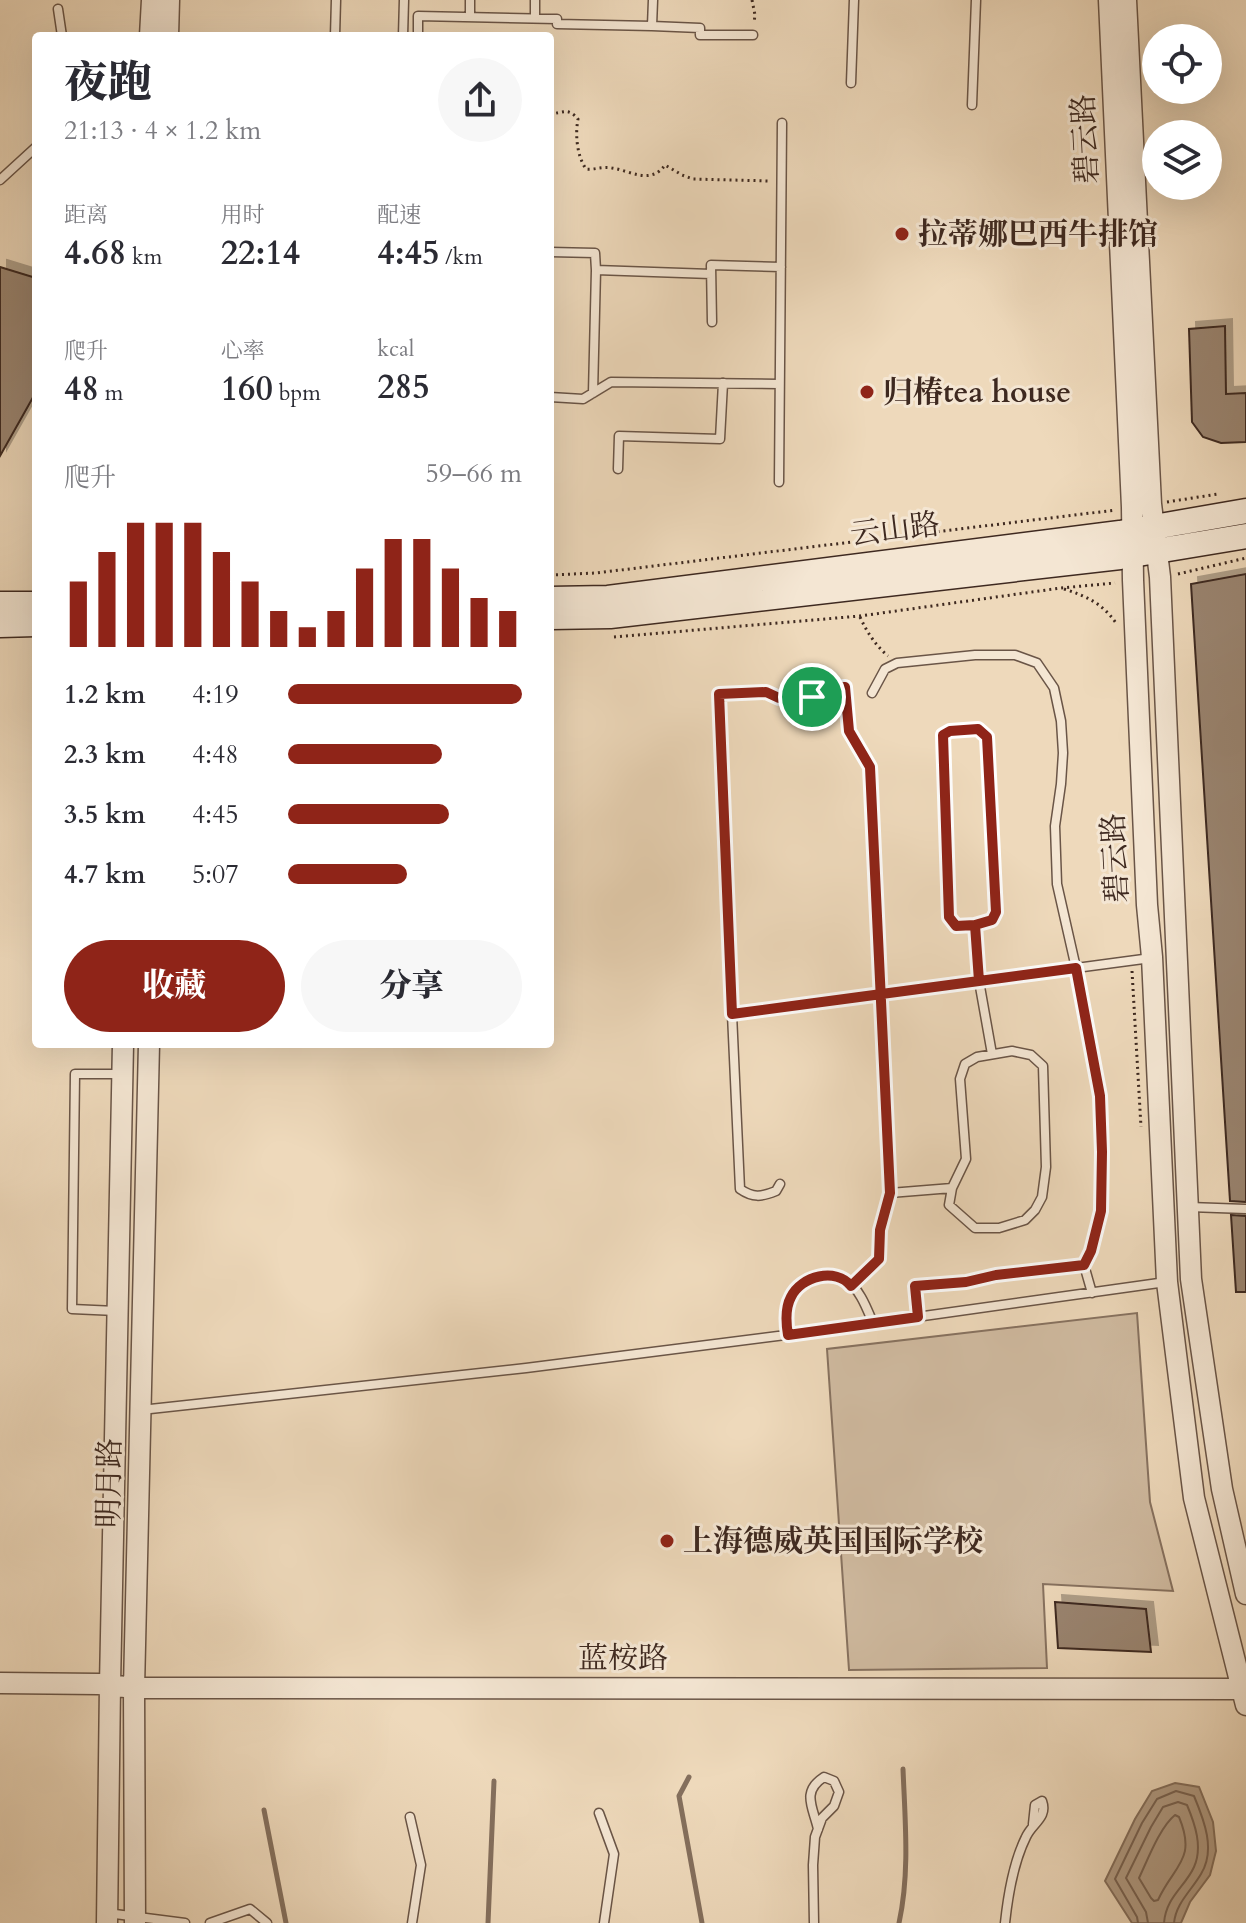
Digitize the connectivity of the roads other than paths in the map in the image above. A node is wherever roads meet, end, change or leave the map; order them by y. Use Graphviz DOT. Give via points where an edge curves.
graph roads {
  1 [pos="152,0"];
  2 [pos="169,0"];
  3 [pos="336,0"];
  4 [pos="404,0"];
  5 [pos="470,0"];
  6 [pos="535,0"];
  7 [pos="653,0"];
  8 [pos="854,0"];
  9 [pos="976,0"];
  10 [pos="1109,0"];
  11 [pos="1126,0"];
  12 [pos="58,9"];
  13 [pos="470,16"];
  14 [pos="535,18"];
  15 [pos="652,26"];
  16 [pos="61,32"];
  17 [pos="150,32"];
  18 [pos="168,32"];
  19 [pos="335,32"];
  20 [pos="403,32"];
  21 [pos="418,32"];
  22 [pos="753,35"];
  23 [pos="851,83"];
  24 [pos="972,105"];
  25 [pos="782,123"];
  26 [pos="32,151"];
  27 [pos="0,180"];
  28 [pos="554,252"];
  29 [pos="781,267"];
  30 [pos="596,270"];
  31 [pos="711,274"];
  32 [pos="712,322"];
  33 [pos="723,383"];
  34 [pos="779,384"];
  35 [pos="593,393"];
  36 [pos="554,397"];
  37 [pos="618,469"];
  38 [pos="779,482"];
  39 [pos="1246,511"];
  40 [pos="1143,529"];
  41 [pos="1246,536"];
  42 [pos="554,599"];
  43 [pos="0,604"];
  44 [pos="32,604"];
  45 [pos="554,617"];
  46 [pos="32,624"];
  47 [pos="0,625"];
  48 [pos="872,693"];
  49 [pos="975,925"];
  50 [pos="1152,957"];
  51 [pos="1076,968"];
  52 [pos="979,981"];
  53 [pos="880,994"];
  54 [pos="732,1014"];
  55 [pos="123,1048"];
  56 [pos="149,1048"];
  57 [pos="992,1054"];
  58 [pos="123,1074"];
  59 [pos="780,1184"];
  60 [pos="952,1188"];
  61 [pos="890,1193"];
  62 [pos="1188,1207"];
  63 [pos="1246,1209"];
  64 [pos="1084,1265"];
  65 [pos="1167,1282"];
  66 [pos="851,1286"];
  67 [pos="1092,1293"];
  68 [pos="117,1311"];
  69 [pos="918,1317"];
  70 [pos="873,1323"];
  71 [pos="788,1335"];
  72 [pos="141,1410"];
  73 [pos="1246,1594"];
  74 [pos="0,1683"];
  75 [pos="110,1685"];
  76 [pos="134,1688"];
  77 [pos="1244,1694"];
  78 [pos="599,1813"];
  79 [pos="410,1817"];
  80 [pos="1033,1824"];
  81 [pos="818,1829"];
  82 [pos="107,1918"];
  83 [pos="135,1920"];
  84 [pos="185,1923"];
  85 [pos="210,1923"];
  86 [pos="267,1923"];
  87 [pos="412,1923"];
  88 [pos="604,1923"];
  89 [pos="814,1923"];
  90 [pos="1005,1923"];
  1 -- 17 [label="street"];
  2 -- 18 [label="street"];
  3 -- 19 [label="lane"];
  4 -- 20 [label="lane"];
  5 -- 13 [label="lane"];
  6 -- 14 [label="lane"];
  7 -- 15 [label="lane"];
  8 -- 23 [label="lane"];
  9 -- 24 [label="lane"];
  10 -- 40 [label="street, 碧云路"];
  11 -- 40 [label="street, 碧云路"];
  12 -- 16 [label="lane"];
  13 -- 14 [label="lane"];
  13 -- 21 [label="lane" via="418,16"];
  14 -- 15 [label="lane" via="557,19 557,24"];
  15 -- 22 [label="lane" via="700,28 700,35"];
  25 -- 29 [label="lane"];
  26 -- 27 [label="lane"];
  28 -- 30 [label="lane" via="595,253"];
  29 -- 31 [label="lane" via="711,265"];
  29 -- 34 [label="lane"];
  30 -- 31 [label="lane"];
  30 -- 35 [label="lane"];
  31 -- 32 [label="lane"];
  33 -- 34 [label="lane"];
  33 -- 35 [label="lane" via="611,382"];
  33 -- 37 [label="lane" via="720,439 619,436"];
  34 -- 38 [label="lane"];
  35 -- 36 [label="lane" via="583,399"];
  39 -- 40 [label="main road, 云山路"];
  40 -- 41 [label="main road, 云山路"];
  40 -- 42 [label="main road, 云山路" via="608,598"];
  40 -- 45 [label="main road, 云山路" via="625,615"];
  40 -- 50 [label="street, 碧云路" via="1133,580"];
  40 -- 62 [label="street, 碧云路" via="1160,577"];
  43 -- 44 [label="main road"];
  46 -- 47 [label="main road"];
  48 -- 51 [label="lane" via="885,669 897,663 975,655 1015,655 1037,663 1054,688 1061,721 1057,884"];
  49 -- 49 [label="lane" via="956,926 949,917 943,735 978,729 987,737 996,912 992,920"];
  49 -- 52 [label="lane"];
  50 -- 51 [label="lane"];
  50 -- 65 [label="street, 碧云路"];
  51 -- 52 [label="lane"];
  51 -- 64 [label="lane" via="1100,1096 1102,1152 1101,1211"];
  52 -- 53 [label="lane"];
  52 -- 57 [label="lane"];
  53 -- 54 [label="lane"];
  53 -- 54 [label="lane" via="870,767 849,731 845,687 812,697 719,694"];
  53 -- 61 [label="lane"];
  54 -- 59 [label="lane" via="740,1189 765,1195"];
  55 -- 58 [label="street, 明月路"];
  56 -- 72 [label="street, 明月路"];
  57 -- 60 [label="lane" via="965,1064 960,1079 966,1159"];
  57 -- 60 [label="lane" via="1031,1055 1043,1066 1042,1197 1025,1220 975,1228 949,1205"];
  58 -- 68 [label="street, 明月路"];
  58 -- 68 [label="lane" via="75,1074 72,1309"];
  60 -- 61 [label="lane"];
  61 -- 66 [label="lane" via="879,1259"];
  62 -- 63 [label="lane"];
  62 -- 73 [label="street, 碧云路" via="1191,1279 1222,1489"];
  64 -- 67 [label="lane"];
  64 -- 69 [label="lane" via="915,1286"];
  65 -- 67 [label="lane"];
  65 -- 77 [label="street, 碧云路" via="1194,1498"];
  66 -- 70 [label="lane"];
  66 -- 71 [label="lane" via="847,1280 824,1276 798,1286 787,1310"];
  67 -- 69 [label="lane"];
  68 -- 75 [label="street, 明月路"];
  69 -- 70 [label="lane"];
  70 -- 71 [label="lane"];
  71 -- 72 [label="lane"];
  72 -- 76 [label="street, 明月路"];
  74 -- 75 [label="street, 蓝桉路"];
  75 -- 76 [label="street, 蓝桉路"];
  75 -- 82 [label="street, 明月路"];
  76 -- 77 [label="street, 蓝桉路"];
  76 -- 83 [label="street, 明月路"];
  78 -- 88 [label="lane" via="614,1854"];
  79 -- 87 [label="lane" via="421,1865"];
  80 -- 90 [label="lane" via="1018,1855"];
  81 -- 81 [label="lane" via="810,1793 824,1777 834,1781 839,1792"];
  81 -- 89 [label="lane"];
  82 -- 83 [label="lane"];
  83 -- 84 [label="lane"];
  85 -- 86 [label="lane" via="250,1909"];
}
